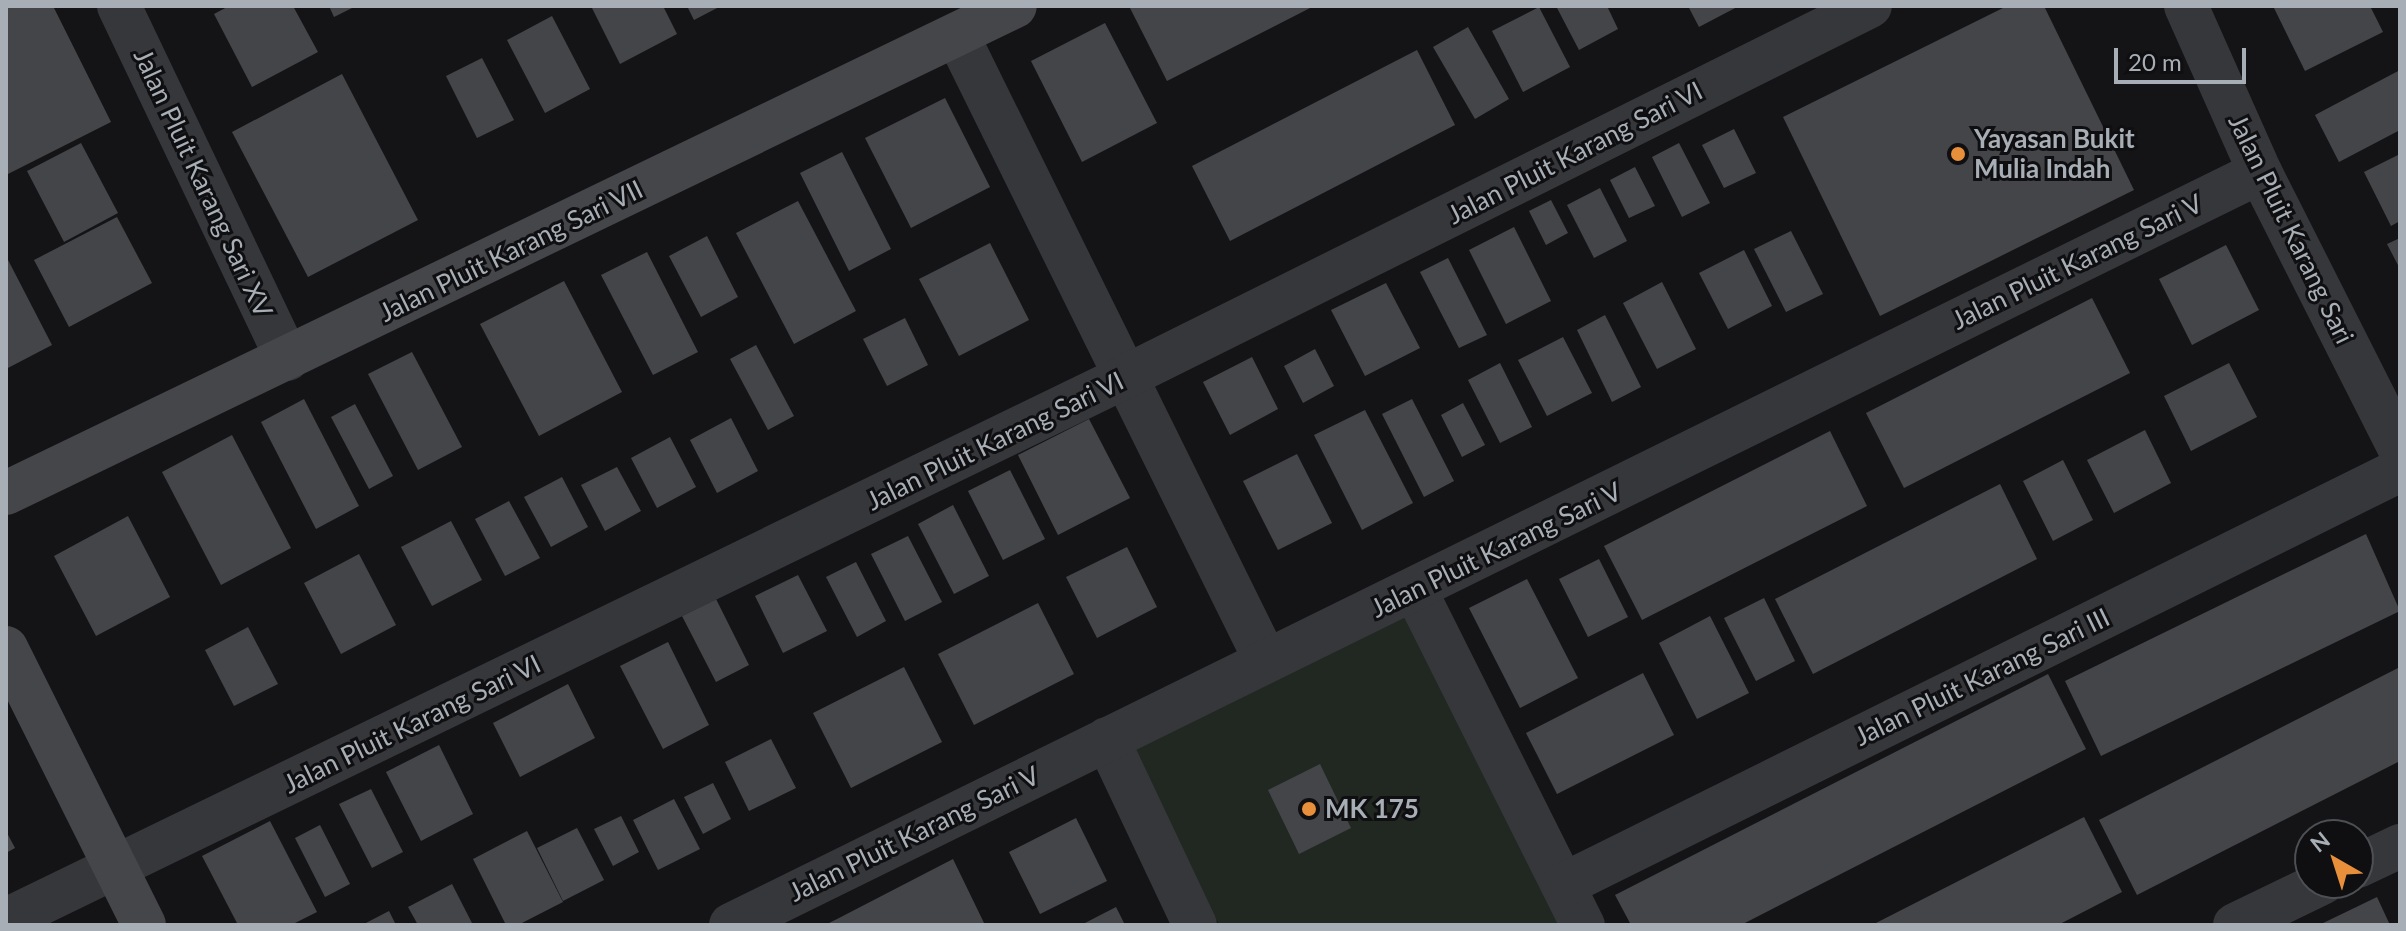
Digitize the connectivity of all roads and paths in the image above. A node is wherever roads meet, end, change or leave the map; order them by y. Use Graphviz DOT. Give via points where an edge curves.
graph roads {
  1 [pos="1015,6"];
  2 [pos="1870,6"];
  3 [pos="2186,6"];
  4 [pos="127,8"];
  5 [pos="957,35"];
  6 [pos="2260,172"];
  7 [pos="287,359"];
  8 [pos="1125,377"];
  9 [pos="2400,449"];
  10 [pos="2400,470"];
  11 [pos="6,493"];
  12 [pos="1416,592"];
  13 [pos="6,648"];
  14 [pos="1265,659"];
  15 [pos="1107,739"];
  16 [pos="2400,846"];
  17 [pos="2374,858"];
  18 [pos="116,869"];
  19 [pos="1563,885"];
  20 [pos="2294,897"];
  21 [pos="6,920"];
  22 [pos="144,925"];
  23 [pos="731,925"];
  24 [pos="1195,925"];
  25 [pos="1583,925"];
  26 [pos="2235,925"];
  1 -- 5 [label="street, Jalan Pluit Karang Sari VII"];
  2 -- 8 [label="street, Jalan Pluit Karang Sari VI"];
  3 -- 6 [label="street, Jalan Pluit Karang Sari"];
  4 -- 7 [label="street, Jalan Pluit Karang Sari XV"];
  5 -- 7 [label="street, Jalan Pluit Karang Sari VII"];
  5 -- 8 [label="street"];
  6 -- 9 [label="street, Jalan Pluit Karang Sari"];
  6 -- 12 [label="street, Jalan Pluit Karang Sari V"];
  7 -- 11 [label="street, Jalan Pluit Karang Sari VII"];
  8 -- 14 [label="street"];
  8 -- 18 [label="street, Jalan Pluit Karang Sari VI"];
  10 -- 19 [label="street, Jalan Pluit Karang Sari III"];
  12 -- 14 [label="street, Jalan Pluit Karang Sari V"];
  12 -- 19 [label="street"];
  13 -- 18 [label="street"];
  14 -- 15 [label="street, Jalan Pluit Karang Sari V"];
  15 -- 23 [label="street, Jalan Pluit Karang Sari V"];
  15 -- 24 [label="street"];
  16 -- 17 [label="street"];
  18 -- 21 [label="street, Jalan Pluit Karang Sari VI"];
  18 -- 22 [label="street"];
  19 -- 25 [label="street"];
  20 -- 26 [label="street"];
}
